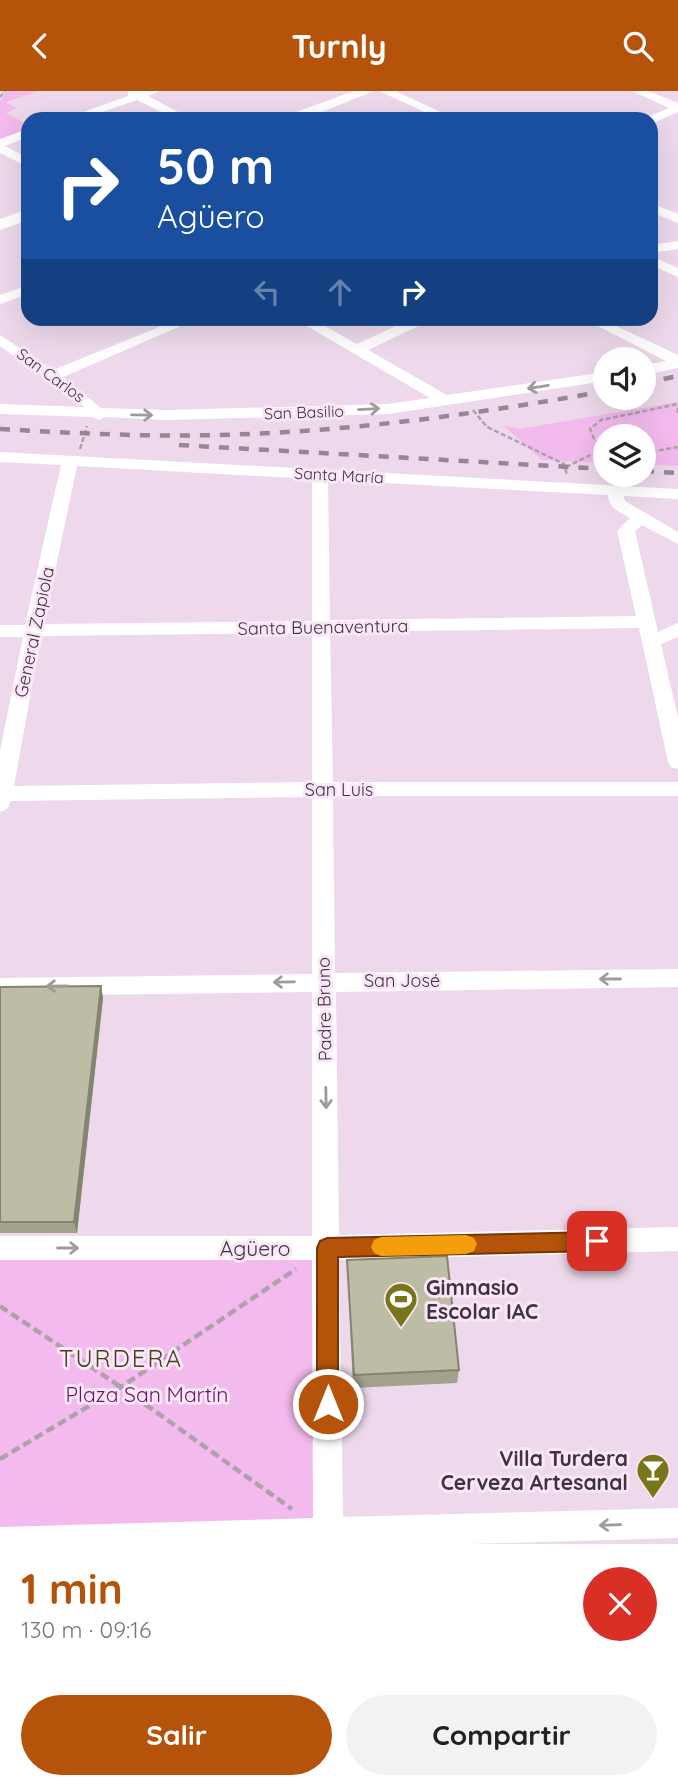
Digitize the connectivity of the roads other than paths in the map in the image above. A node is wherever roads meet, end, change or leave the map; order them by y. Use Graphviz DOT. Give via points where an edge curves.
graph roads {
  1 [pos="153,91"];
  2 [pos="367,91"];
  3 [pos="385,91"];
  4 [pos="638,91"];
  5 [pos="132,94"];
  6 [pos="676,104"];
  7 [pos="87,112"];
  8 [pos="170,112"];
  9 [pos="309,112"];
  10 [pos="434,112"];
  11 [pos="658,116"];
  12 [pos="21,136"];
  13 [pos="0,145"];
  14 [pos="21,158"];
  15 [pos="678,199"];
  16 [pos="658,206"];
  17 [pos="658,210"];
  18 [pos="21,217"];
  19 [pos="678,219"];
  20 [pos="0,225"];
  21 [pos="678,245"];
  22 [pos="658,248"];
  23 [pos="658,263"];
  24 [pos="678,273"];
  25 [pos="21,292"];
  26 [pos="0,300"];
  27 [pos="173,326"];
  28 [pos="315,326"];
  29 [pos="407,326"];
  30 [pos="605,326"];
  31 [pos="0,339"];
  32 [pos="356,349"];
  33 [pos="678,362"];
  34 [pos="656,367"];
  35 [pos="53,376"];
  36 [pos="593,378"];
  37 [pos="446,401"];
  38 [pos="0,409"];
  39 [pos="94,414"];
  40 [pos="0,457"];
  41 [pos="70,461"];
  42 [pos="320,475"];
  43 [pos="616,491"];
  44 [pos="678,494"];
  45 [pos="644,519"];
  46 [pos="678,539"];
  47 [pos="321,627"];
  48 [pos="678,629"];
  49 [pos="0,631"];
  50 [pos="33,631"];
  51 [pos="648,631"];
  52 [pos="678,762"];
  53 [pos="321,789"];
  54 [pos="678,789"];
  55 [pos="1,797"];
  56 [pos="678,978"];
  57 [pos="324,981"];
  58 [pos="0,987"];
  59 [pos="678,1240"];
  60 [pos="0,1248"];
  61 [pos="327,1248"];
  62 [pos="678,1523"];
  63 [pos="328,1539"];
  64 [pos="0,1542"];
  1 -- 5 [label="street"];
  2 -- 9 [label="main road"];
  3 -- 10 [label="street"];
  4 -- 6 [label="street"];
  5 -- 7 [label="street"];
  5 -- 8 [label="street"];
  6 -- 11 [label="street"];
  12 -- 13 [label="street"];
  13 -- 14 [label="street"];
  15 -- 16 [label="street"];
  17 -- 19 [label="street"];
  18 -- 20 [label="main road"];
  21 -- 22 [label="street"];
  23 -- 24 [label="street"];
  25 -- 26 [label="street"];
  27 -- 35 [label="street"];
  28 -- 32 [label="street"];
  29 -- 32 [label="street"];
  30 -- 33 [label="street"];
  31 -- 35 [label="street, San Carlos"];
  32 -- 37 [label="street"];
  33 -- 34 [label="street"];
  35 -- 39 [label="street, San Carlos" via="90,404"];
  36 -- 37 [label="street, San Basilio, one-way"];
  39 -- 37 [label="street, San Basilio, one-way" via="309,412"];
  38 -- 39 [label="street, San Basilio"];
  40 -- 41 [label="street, Santa María"];
  41 -- 42 [label="street, Santa María"];
  41 -- 50 [label="street, General Zapiola"];
  42 -- 43 [label="street, Santa María"];
  42 -- 47 [label="street, Padre Bruno"];
  43 -- 44 [label="street, Santa María"];
  43 -- 45 [label="street" via="620,505"];
  45 -- 46 [label="street"];
  45 -- 51 [label="street" via="626,531"];
  47 -- 50 [label="street, Santa Buenaventura"];
  47 -- 51 [label="street, Santa Buenaventura"];
  47 -- 53 [label="street, Padre Bruno"];
  48 -- 51 [label="street, Santa Buenaventura" via="661,638"];
  49 -- 50 [label="street, Santa Buenaventura"];
  50 -- 55 [label="street, General Zapiola"];
  51 -- 52 [label="street"];
  53 -- 54 [label="street, San Luis"];
  53 -- 55 [label="street, San Luis"];
  53 -- 57 [label="street, Padre Bruno"];
  56 -- 57 [label="street, San José, one-way"];
  57 -- 58 [label="street, San José, one-way"];
  57 -- 61 [label="street, Padre Bruno, one-way"];
  59 -- 61 [label="street, Agüero"];
  60 -- 61 [label="street, Agüero, one-way"];
  61 -- 63 [label="street, Padre Bruno"];
  62 -- 63 [label="street, one-way"];
  63 -- 64 [label="street"];
}
